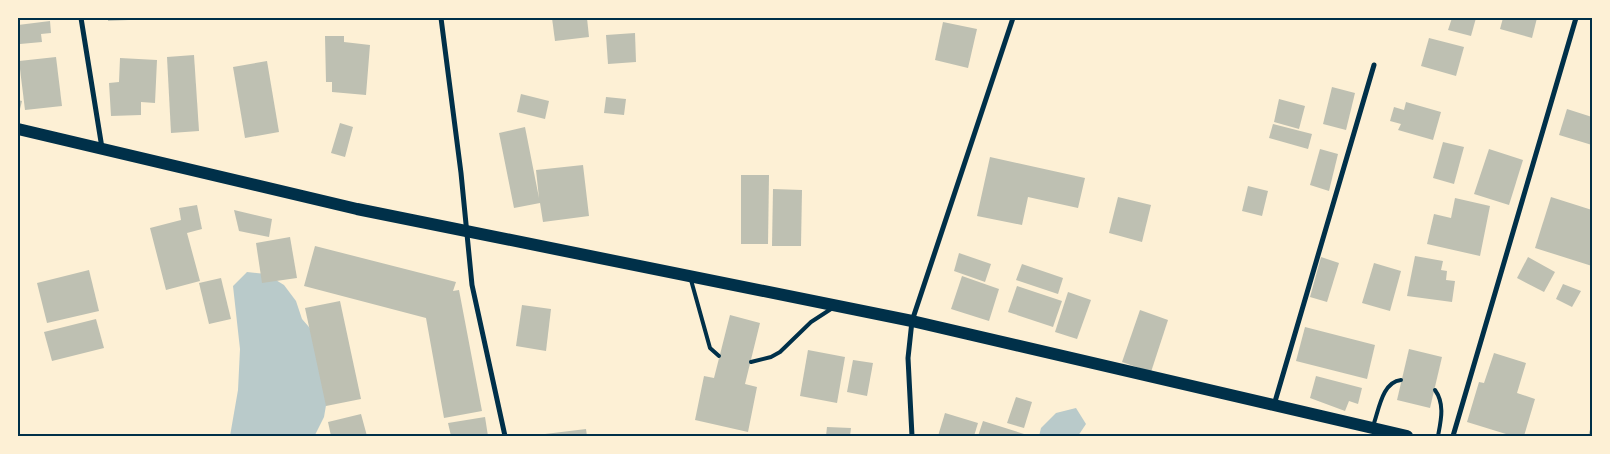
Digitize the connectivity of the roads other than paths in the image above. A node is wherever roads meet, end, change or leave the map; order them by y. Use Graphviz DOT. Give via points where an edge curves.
graph roads {
  1 [pos="81,18"];
  2 [pos="441,18"];
  3 [pos="1013,18"];
  4 [pos="1576,18"];
  5 [pos="1374,66"];
  6 [pos="18,129"];
  7 [pos="102,148"];
  8 [pos="467,232"];
  9 [pos="690,277"];
  10 [pos="835,306"];
  11 [pos="912,321"];
  12 [pos="719,356"];
  13 [pos="750,362"];
  14 [pos="1401,380"];
  15 [pos="1434,390"];
  16 [pos="1274,405"];
  17 [pos="1372,428"];
  18 [pos="505,436"];
  19 [pos="912,436"];
  20 [pos="1407,436"];
  21 [pos="1438,436"];
  22 [pos="1453,436"];
  1 -- 7 [label="street"];
  2 -- 8 [label="street"];
  3 -- 11 [label="street"];
  4 -- 22 [label="street"];
  5 -- 16 [label="street"];
  6 -- 7 [label="main road"];
  7 -- 8 [label="main road"];
  8 -- 9 [label="main road"];
  8 -- 18 [label="street" via="472,285"];
  9 -- 10 [label="main road"];
  9 -- 12 [label="lane" via="710,348"];
  10 -- 11 [label="main road"];
  10 -- 13 [label="lane" via="811,322 780,352"];
  11 -- 16 [label="main road"];
  11 -- 19 [label="street" via="908,358"];
  14 -- 17 [label="lane" via="1391,383 1386,389"];
  15 -- 21 [label="lane" via="1441,402"];
  16 -- 17 [label="main road"];
  17 -- 20 [label="main road"];
}
